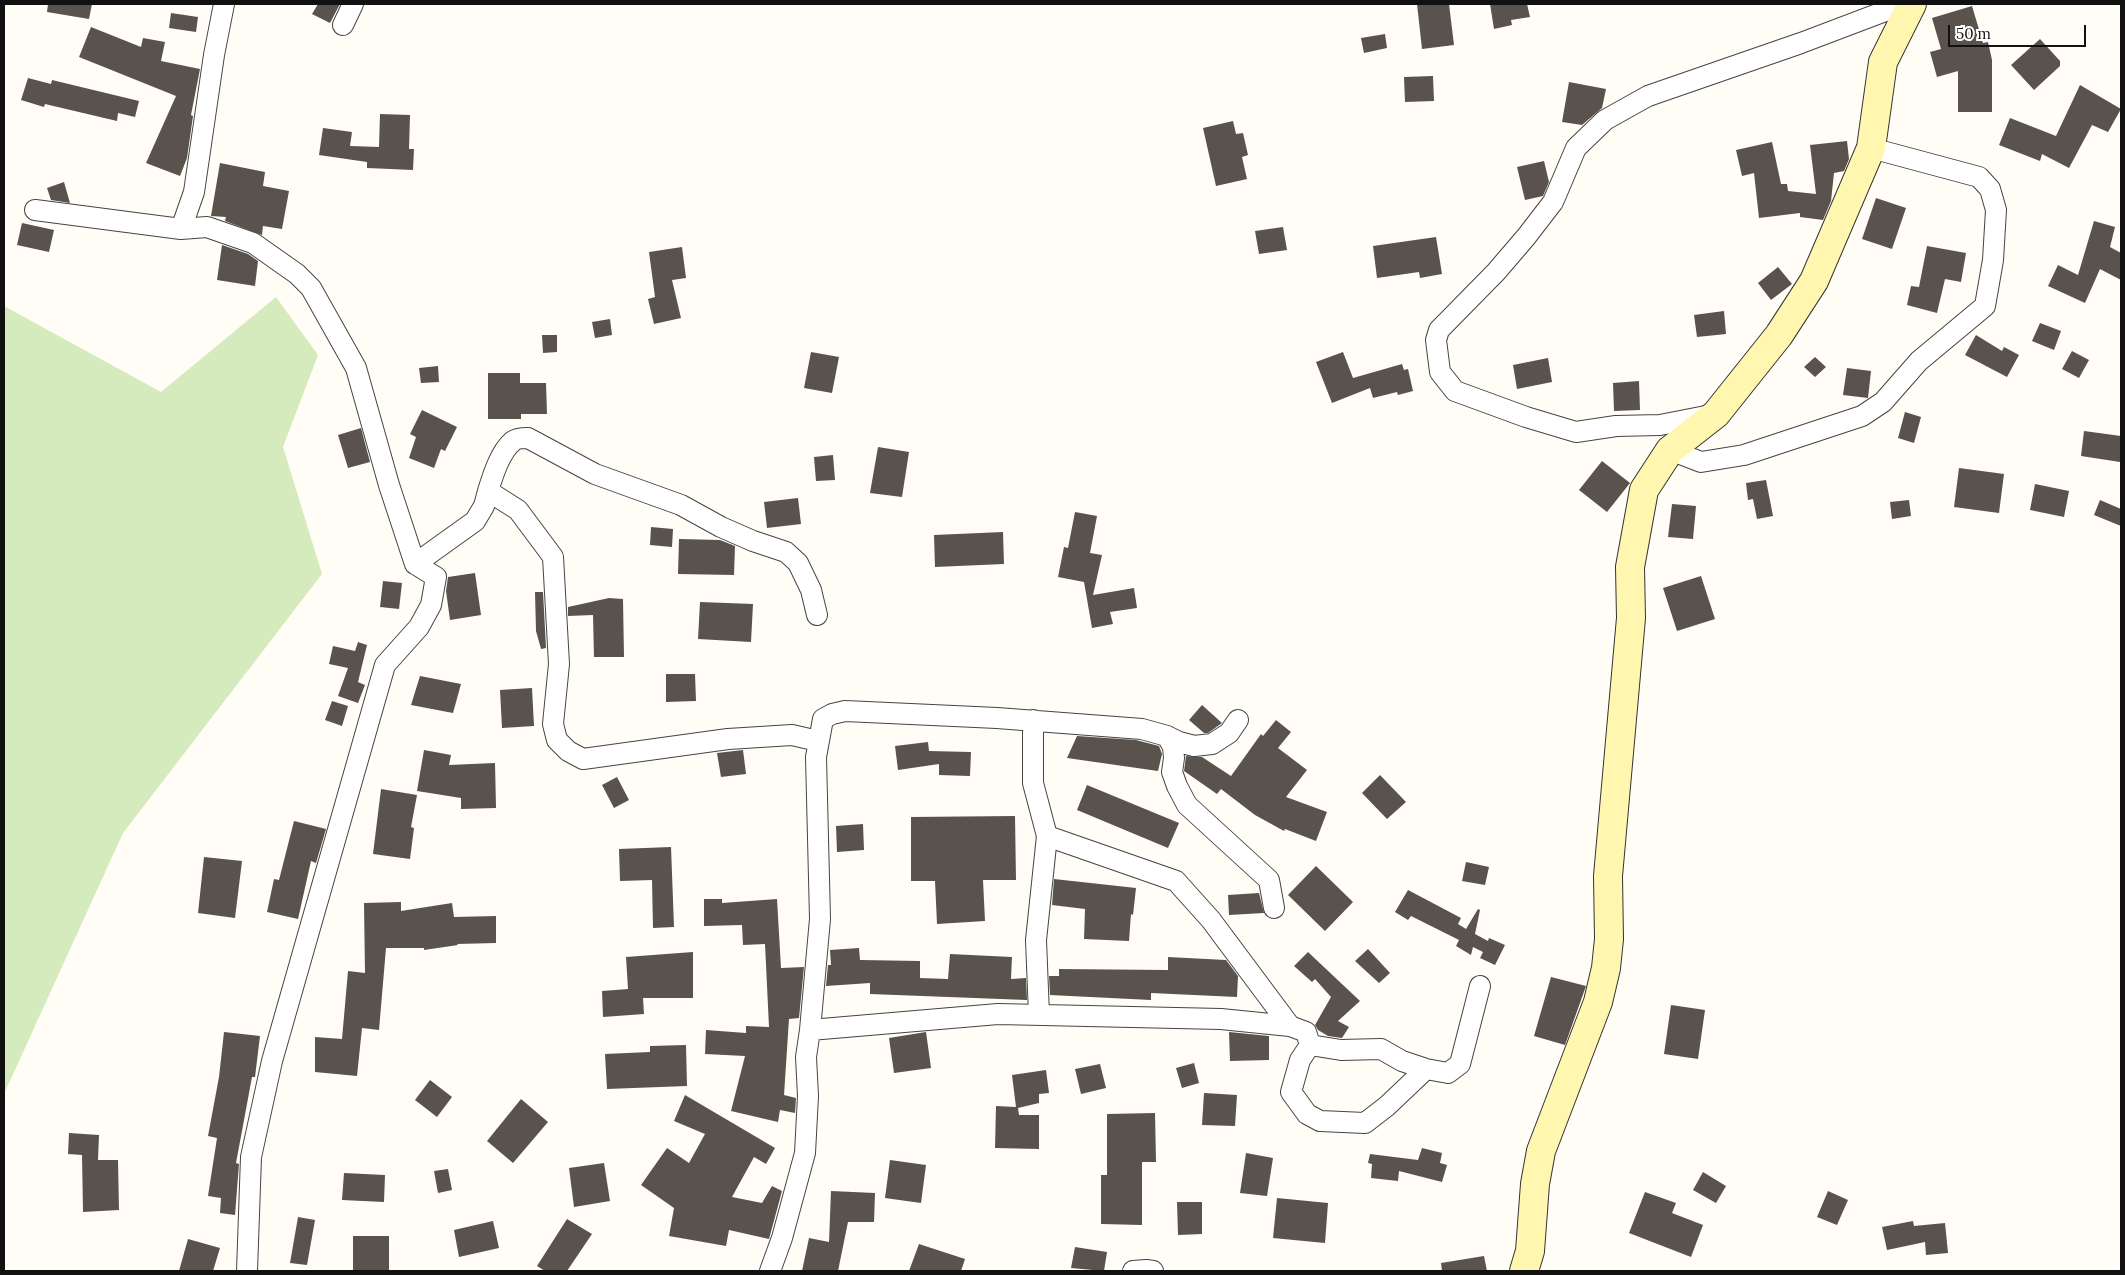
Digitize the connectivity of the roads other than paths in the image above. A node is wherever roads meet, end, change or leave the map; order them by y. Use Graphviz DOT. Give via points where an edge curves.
graph roads {
  1 [pos="224,4"];
  2 [pos="354,4"];
  3 [pos="1904,4"];
  4 [pos="1912,4"];
  5 [pos="343,25"];
  6 [pos="1871,148"];
  7 [pos="35,210"];
  8 [pos="181,229"];
  9 [pos="1716,414"];
  10 [pos="1670,450"];
  11 [pos="488,490"];
  12 [pos="415,564"];
  13 [pos="817,615"];
  14 [pos="1033,720"];
  15 [pos="1238,720"];
  16 [pos="1167,736"];
  17 [pos="818,741"];
  18 [pos="1047,836"];
  19 [pos="1274,908"];
  20 [pos="1480,986"];
  21 [pos="1038,1015"];
  22 [pos="1290,1026"];
  23 [pos="810,1030"];
  24 [pos="1310,1045"];
  25 [pos="1426,1070"];
  26 [pos="247,1271"];
  27 [pos="770,1271"];
  28 [pos="1132,1271"];
  29 [pos="1153,1271"];
  30 [pos="1524,1271"];
  1 -- 8 [label="street" via="194,192"];
  2 -- 5 [label="street"];
  3 -- 9 [label="street" via="1648,96 1605,120 1576,148 1553,202 1496,272 1439,330 1436,340 1440,372 1456,391 1576,432 1616,426 1660,425"];
  4 -- 6 [label="street" via="1883,62"];
  6 -- 9 [label="street" via="1814,281 1778,335"];
  6 -- 10 [label="street" via="1980,177 1990,189 1996,210 1994,250 1984,306 1919,361 1883,402 1862,416 1744,455 1701,462"];
  7 -- 8 [label="street"];
  8 -- 12 [label="street" via="207,227 253,243 311,288 356,368"];
  9 -- 10 [label="street"];
  10 -- 30 [label="street" via="1644,490 1630,566 1632,618 1608,876 1606,968 1598,1002 1541,1151 1530,1251"];
  11 -- 12 [label="street" via="475,521"];
  11 -- 13 [label="street" via="513,441 528,438 594,474 681,505 721,528 786,552 798,563 811,590"];
  11 -- 17 [label="street" via="518,510 553,557 559,664 552,724 558,740 568,751 583,759 728,739 792,735"];
  12 -- 26 [label="street" via="436,577 431,605 419,627 385,665 272,1061 250,1157"];
  14 -- 16 [label="street" via="1142,729"];
  14 -- 17 [label="street" via="845,711 824,719"];
  14 -- 18 [label="street" via="1033,783"];
  15 -- 16 [label="street" via="1229,733 1212,744 1194,746"];
  16 -- 19 [label="street" via="1173,747 1172,772 1187,805 1269,880"];
  17 -- 23 [label="street" via="820,919"];
  18 -- 21 [label="street" via="1036,940"];
  18 -- 22 [label="street" via="1176,881 1211,920"];
  20 -- 25 [label="street" via="1460,1064 1448,1073"];
  21 -- 22 [label="street" via="1221,1019"];
  21 -- 23 [label="street" via="998,1014"];
  22 -- 24 [label="street" via="1306,1032"];
  23 -- 27 [label="street" via="806,1057 808,1096 804,1153"];
  24 -- 25 [label="street" via="1341,1050 1381,1049"];
  24 -- 25 [label="street" via="1300,1060 1291,1092 1307,1114 1320,1121 1365,1123"];
  28 -- 29 [label="street"];
}
